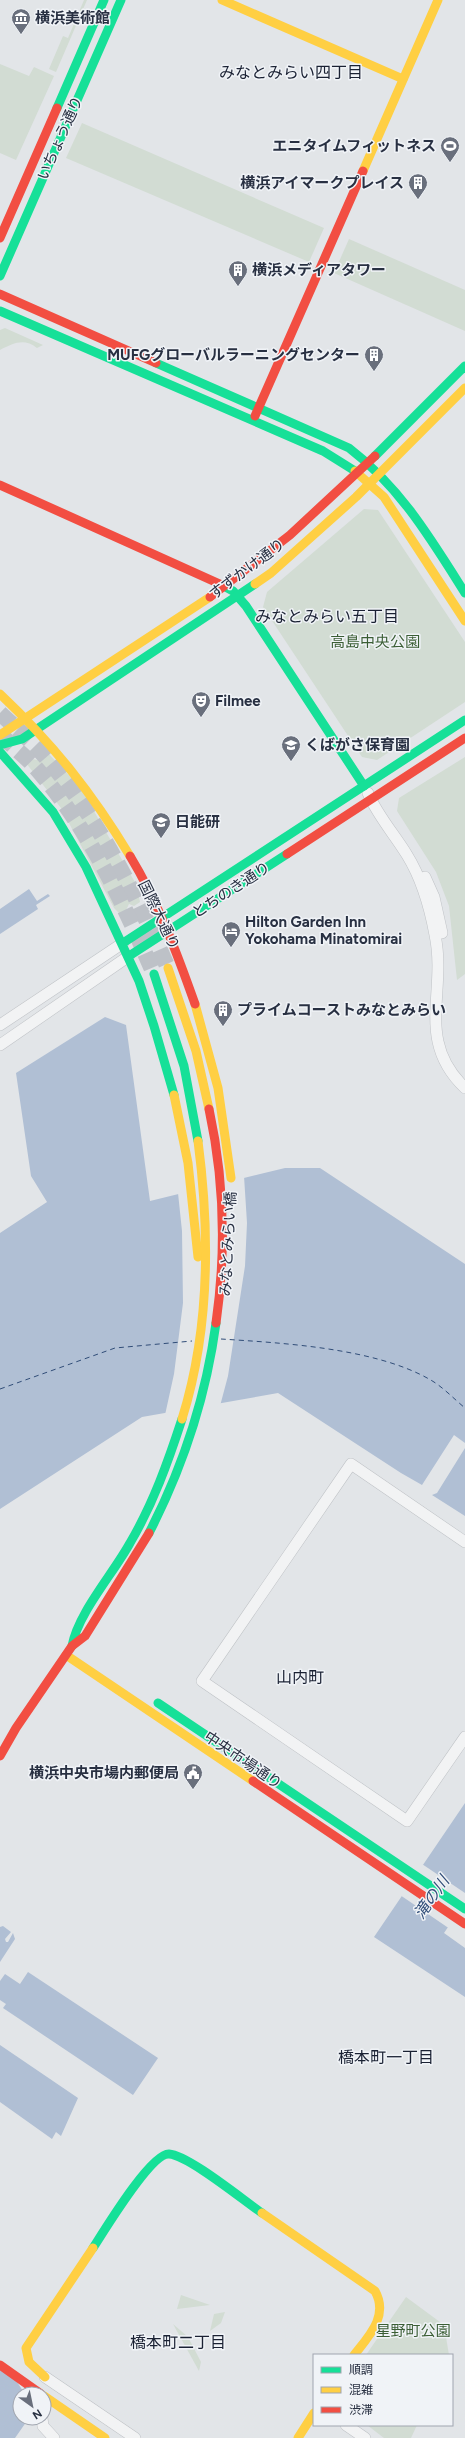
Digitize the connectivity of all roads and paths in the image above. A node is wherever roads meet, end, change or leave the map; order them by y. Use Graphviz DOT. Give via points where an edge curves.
graph roads {
  1 [pos="104,0"];
  2 [pos="121,0"];
  3 [pos="222,0"];
  4 [pos="438,0"];
  5 [pos="403,79"];
  6 [pos="0,238"];
  7 [pos="0,276"];
  8 [pos="0,294"];
  9 [pos="0,311"];
  10 [pos="465,366"];
  11 [pos="465,388"];
  12 [pos="258,408"];
  13 [pos="252,421"];
  14 [pos="368,462"];
  15 [pos="380,472"];
  16 [pos="358,473"];
  17 [pos="369,483"];
  18 [pos="0,485"];
  19 [pos="226,586"];
  20 [pos="465,593"];
  21 [pos="239,596"];
  22 [pos="465,621"];
  23 [pos="0,694"];
  24 [pos="26,718"];
  25 [pos="465,720"];
  26 [pos="37,729"];
  27 [pos="0,735"];
  28 [pos="465,738"];
  29 [pos="0,744"];
  30 [pos="0,752"];
  31 [pos="364,786"];
  32 [pos="373,797"];
  33 [pos="162,917"];
  34 [pos="168,930"];
  35 [pos="123,943"];
  36 [pos="129,956"];
  37 [pos="168,968"];
  38 [pos="154,974"];
  39 [pos="0,1025"];
  40 [pos="0,1045"];
  41 [pos="465,1078"];
  42 [pos="465,1088"];
  43 [pos="231,1181"];
  44 [pos="232,1230"];
  45 [pos="202,1328"];
  46 [pos="216,1334"];
  47 [pos="465,1542"];
  48 [pos="72,1646"];
  49 [pos="83,1654"];
  50 [pos="66,1655"];
  51 [pos="147,1696"];
  52 [pos="465,1737"];
  53 [pos="0,1756"];
  54 [pos="465,1909"];
  55 [pos="461,1922"];
  56 [pos="355,2354"];
  57 [pos="0,2365"];
  58 [pos="45,2377"];
  59 [pos="32,2386"];
  60 [pos="49,2386"];
  61 [pos="70,2394"];
  62 [pos="52,2395"];
  63 [pos="52,2399"];
  64 [pos="313,2415"];
  65 [pos="43,2426"];
  66 [pos="347,2426"];
  67 [pos="54,2438"];
  68 [pos="105,2438"];
  69 [pos="135,2438"];
  70 [pos="298,2438"];
  71 [pos="365,2438"];
  1 -- 6 [label="street, いちょう通り"];
  2 -- 7 [label="street, いちょう通り"];
  3 -- 5 [label="street"];
  4 -- 5 [label="street"];
  5 -- 12 [label="street"];
  8 -- 12 [label="street"];
  9 -- 13 [label="street"];
  10 -- 14 [label="street, すずかけ通り"];
  11 -- 15 [label="street, すずかけ通り"];
  12 -- 13 [label="street"];
  12 -- 14 [label="street" via="330,438"];
  13 -- 16 [label="street" via="323,452"];
  14 -- 15 [label="street"];
  14 -- 16 [label="street, すずかけ通り"];
  15 -- 17 [label="street, すずかけ通り"];
  15 -- 20 [label="street" via="395,487"];
  16 -- 17 [label="street"];
  16 -- 19 [label="street, すずかけ通り" via="300,528"];
  17 -- 21 [label="street, すずかけ通り" via="310,540"];
  17 -- 22 [label="street" via="384,497"];
  18 -- 19 [label="street"];
  19 -- 21 [label="street"];
  19 -- 24 [label="street, すずかけ通り"];
  21 -- 26 [label="street, すずかけ通り"];
  21 -- 31 [label="street"];
  23 -- 24 [label="street, 国際大通り"];
  24 -- 26 [label="street, 国際大通り"];
  24 -- 27 [label="street, すずかけ通り"];
  25 -- 31 [label="street, とちのき通り"];
  26 -- 29 [label="street, すずかけ通り" via="15,742"];
  26 -- 33 [label="street, 国際大通り" via="66,761 119,837"];
  28 -- 32 [label="street, とちのき通り"];
  30 -- 35 [label="street" via="60,820 80,854"];
  31 -- 32 [label="street"];
  31 -- 33 [label="street, とちのき通り"];
  32 -- 34 [label="street, とちのき通り"];
  32 -- 41 [label="street" via="412,851 434,897 445,956 442,1029 449,1055"];
  32 -- 42 [label="street" via="408,856 427,901 436,937 438,958 435,1030 443,1058"];
  33 -- 34 [label="street, 国際大通り"];
  33 -- 35 [label="street, とちのき通り"];
  34 -- 36 [label="street, とちのき通り"];
  34 -- 43 [label="street, 国際大通り" via="195,1001 212,1059 225,1127"];
  35 -- 36 [label="street"];
  35 -- 39 [label="street, とちのき通り"];
  36 -- 40 [label="street, とちのき通り"];
  36 -- 45 [label="street, みなとみらい橋" via="155,1022 184,1136 192,1188"];
  37 -- 46 [label="street, みなとみらい橋" via="199,1063 213,1128 220,1180 223,1247"];
  38 -- 45 [label="street, みなとみらい橋" via="184,1066 205,1184 208,1246"];
  44 -- 46 [label="street, みなとみらい橋" via="225,1310"];
  45 -- 48 [label="street, みなとみらい橋" via="195,1369 161,1480 146,1515 75,1630"];
  46 -- 48 [label="street, みなとみらい橋" via="199,1411 179,1469 145,1540 85,1636"];
  47 -- 52 [label="street" via="351,1464 202,1681 407,1821"];
  48 -- 49 [label="street"];
  48 -- 50 [label="street"];
  50 -- 53 [label="street"];
  50 -- 55 [label="street, 中央市場通り"];
  51 -- 54 [label="street, 中央市場通り"];
  56 -- 58 [label="street" via="381,2314 382,2303 375,2291 184,2159 168,2154 156,2159 145,2172 28,2342 25,2351 27,2361"];
  57 -- 59 [label="street"];
  58 -- 60 [label="street"];
  58 -- 61 [label="street"];
  61 -- 62 [label="street"];
  61 -- 69 [label="street"];
  63 -- 68 [label="street, bridge"];
  64 -- 70 [label="street"];
  65 -- 67 [label="street"];
  66 -- 71 [label="street"];
}
